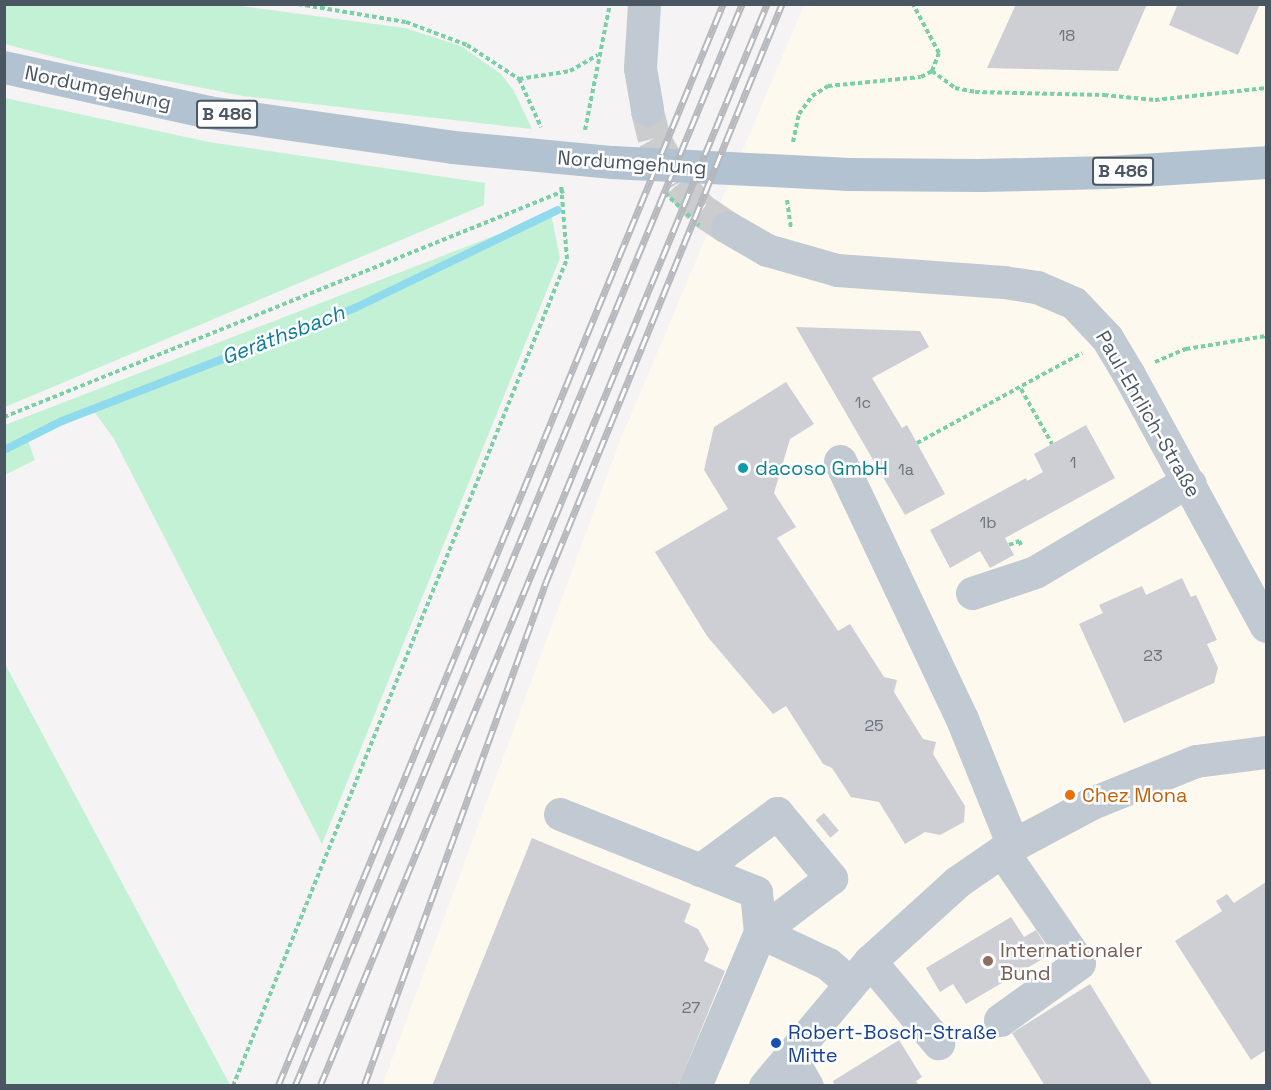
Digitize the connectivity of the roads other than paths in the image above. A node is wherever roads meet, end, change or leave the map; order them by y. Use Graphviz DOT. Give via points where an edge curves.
graph roads {
  1 [pos="644,4"];
  2 [pos="4,67"];
  3 [pos="647,109"];
  4 [pos="1266,162"];
  5 [pos="727,227"];
  6 [pos="840,461"];
  7 [pos="1190,484"];
  8 [pos="972,593"];
  9 [pos="1266,626"];
  10 [pos="1266,752"];
  11 [pos="560,814"];
  12 [pos="1008,848"];
  13 [pos="700,870"];
  14 [pos="760,932"];
  15 [pos="860,972"];
  16 [pos="1000,1020"];
  17 [pos="938,1043"];
  18 [pos="789,1055"];
  19 [pos="695,1086"];
  20 [pos="765,1086"];
  21 [pos="807,1086"];
  1 -- 3 [label="street" via="640,68"];
  2 -- 4 [label="main road, Nordumgehung / B 486" via="208,111 453,147 721,170 849,174 1108,172"];
  5 -- 7 [label="street, Paul-Ehrlich-Straße" via="767,250 837,270 1037,287 1074,303 1107,338"];
  6 -- 12 [label="street" via="962,719"];
  7 -- 8 [label="street" via="1035,572"];
  7 -- 9 [label="street, Paul-Ehrlich-Straße"];
  10 -- 12 [label="street" via="1196,761 1092,802"];
  11 -- 13 [label="street"];
  12 -- 15 [label="street" via="957,882"];
  12 -- 16 [label="street" via="1079,963"];
  13 -- 14 [label="street" via="756,892"];
  13 -- 14 [label="street" via="777,813 831,878"];
  14 -- 15 [label="street" via="828,964"];
  14 -- 19 [label="street"];
  15 -- 17 [label="street"];
  15 -- 18 [label="street"];
  18 -- 20 [label="street"];
  18 -- 21 [label="street"];
}
